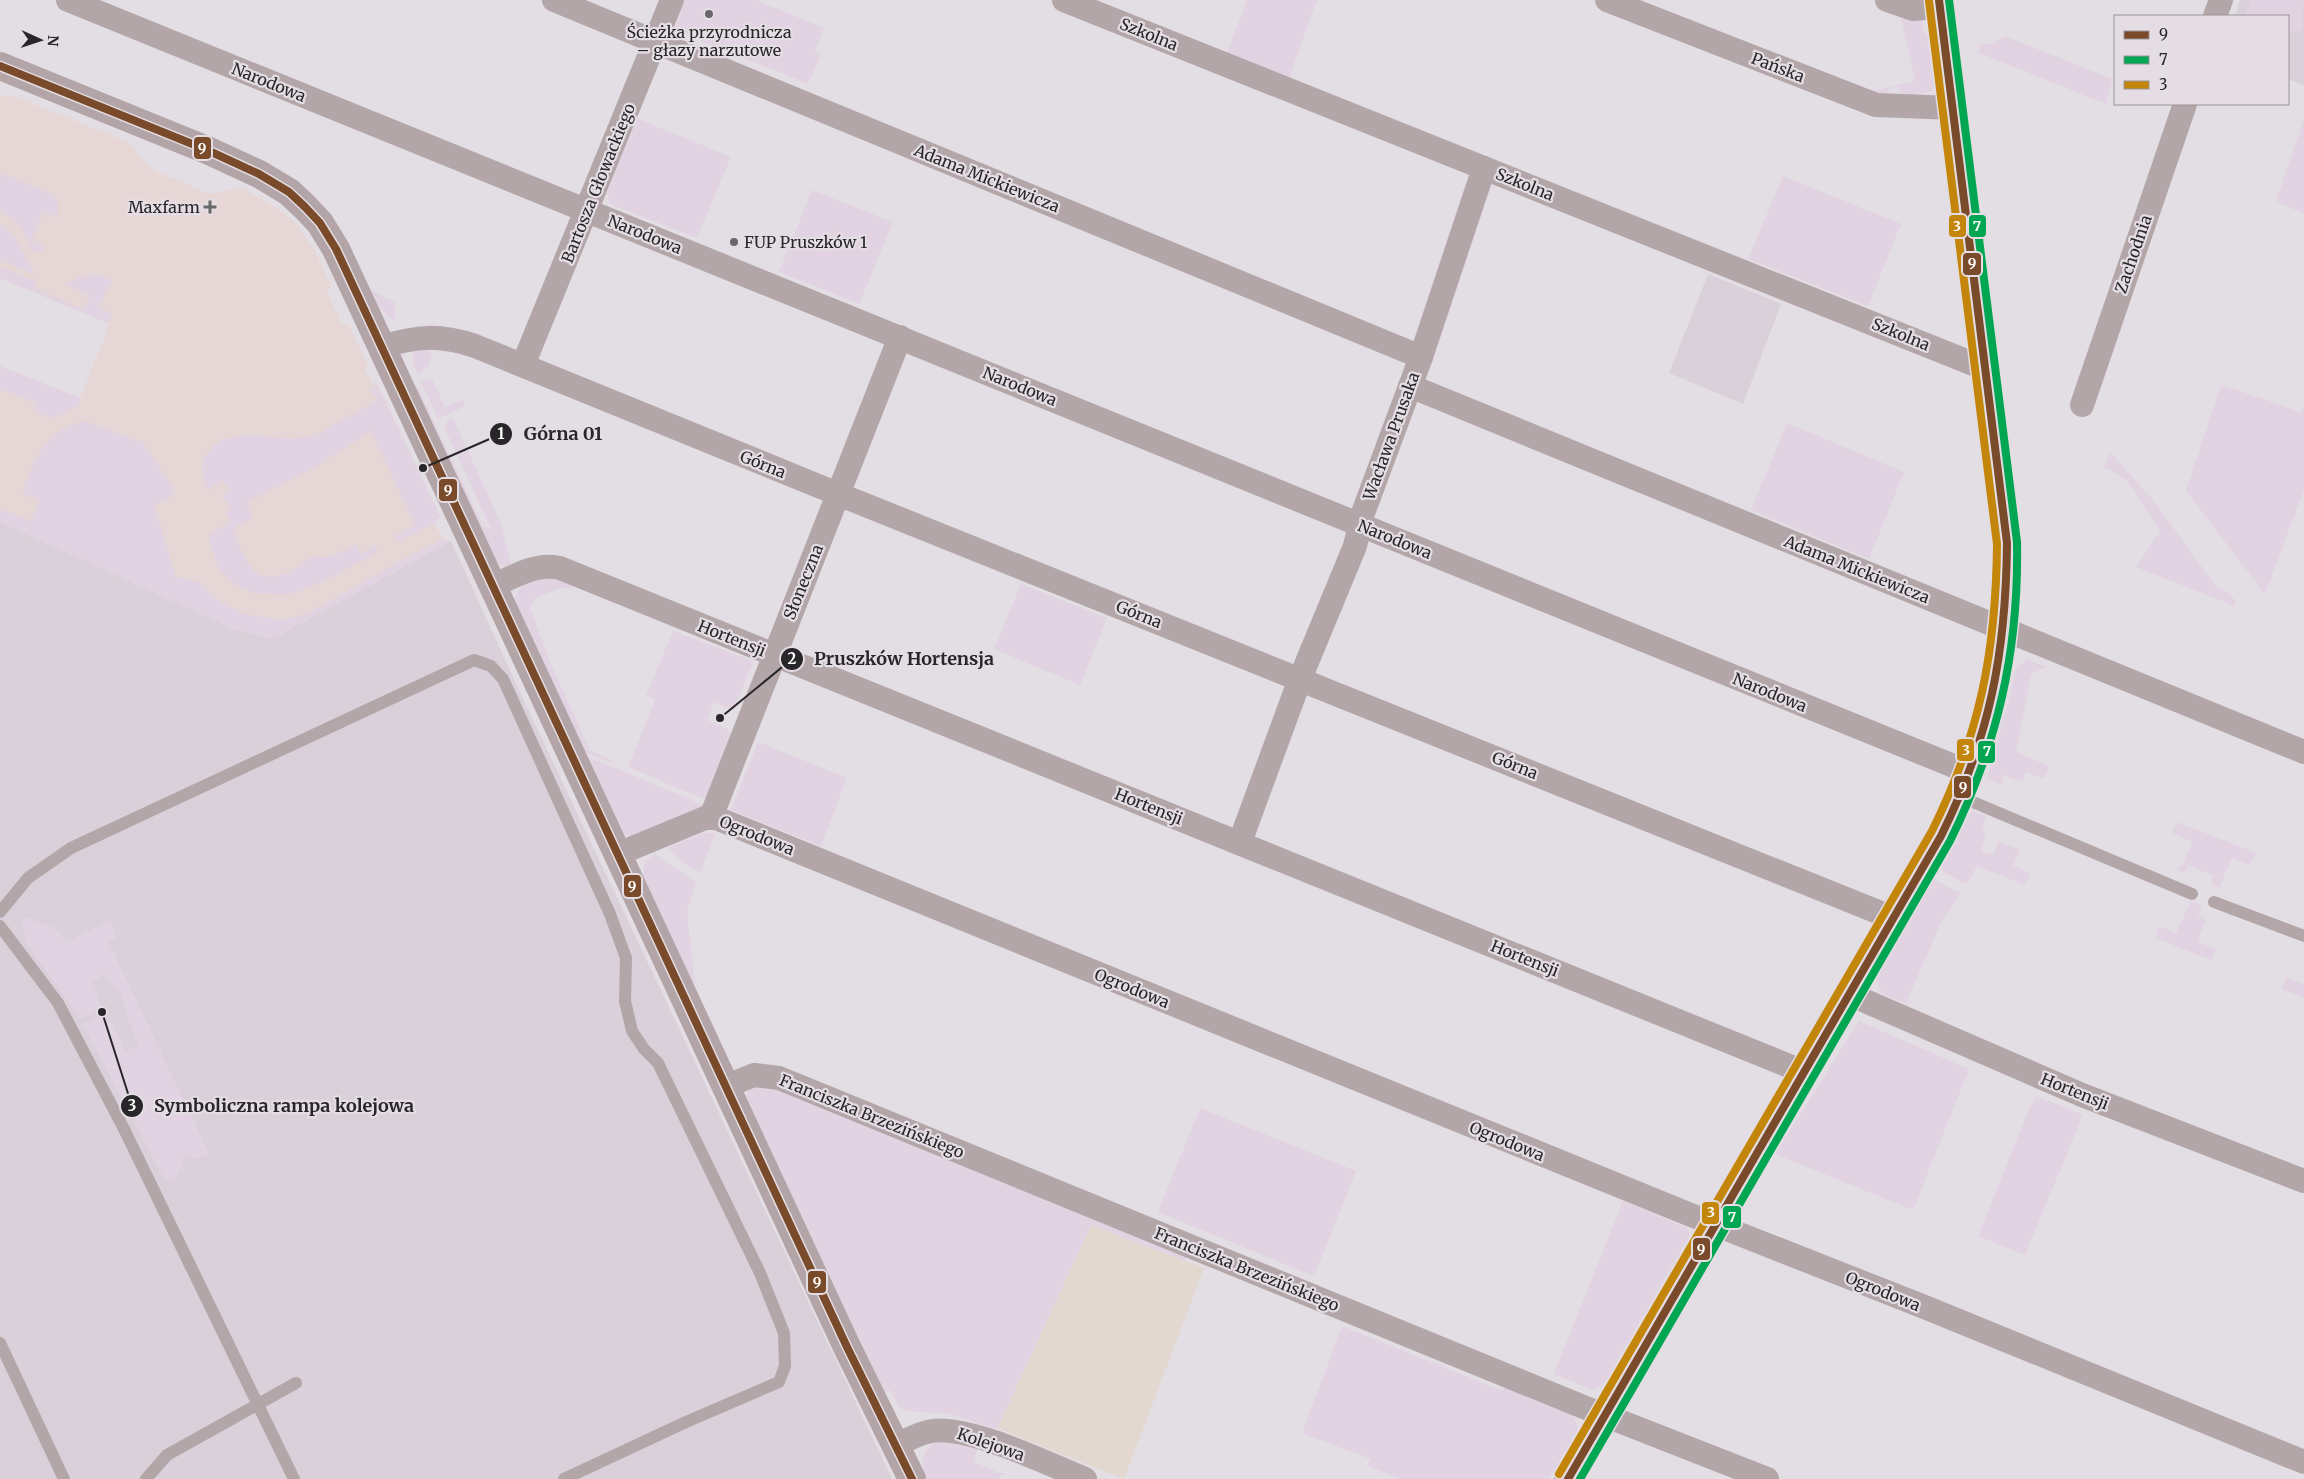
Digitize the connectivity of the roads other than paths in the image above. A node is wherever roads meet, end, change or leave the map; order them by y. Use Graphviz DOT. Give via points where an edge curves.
graph roads {
  1 [pos="68,0"];
  2 [pos="554,0"];
  3 [pos="672,0"];
  4 [pos="1064,0"];
  5 [pos="1607,0"];
  6 [pos="1887,0"];
  7 [pos="2221,0"];
  8 [pos="1940,3"];
  9 [pos="2215,15"];
  10 [pos="655,41"];
  11 [pos="0,66"];
  12 [pos="2185,105"];
  13 [pos="1954,108"];
  14 [pos="1484,168"];
  15 [pos="586,210"];
  16 [pos="900,337"];
  17 [pos="381,346"];
  18 [pos="1421,356"];
  19 [pos="523,365"];
  20 [pos="1986,369"];
  21 [pos="1410,386"];
  22 [pos="2082,405"];
  23 [pos="838,494"];
  24 [pos="1361,525"];
  25 [pos="492,586"];
  26 [pos="2005,628"];
  27 [pos="774,655"];
  28 [pos="1300,679"];
  29 [pos="2304,752"];
  30 [pos="1966,785"];
  31 [pos="712,817"];
  32 [pos="1240,842"];
  33 [pos="618,854"];
  34 [pos="2192,894"];
  35 [pos="2214,902"];
  36 [pos="0,912"];
  37 [pos="1893,918"];
  38 [pos="0,926"];
  39 [pos="2304,936"];
  40 [pos="1849,994"];
  41 [pos="1804,1072"];
  42 [pos="727,1086"];
  43 [pos="2304,1181"];
  44 [pos="1715,1224"];
  45 [pos="0,1343"];
  46 [pos="296,1383"];
  47 [pos="258,1404"];
  48 [pos="1605,1415"];
  49 [pos="896,1445"];
  50 [pos="2304,1462"];
  51 [pos="64,1479"];
  52 [pos="146,1479"];
  53 [pos="294,1479"];
  54 [pos="564,1479"];
  55 [pos="912,1479"];
  56 [pos="1085,1479"];
  57 [pos="1568,1479"];
  58 [pos="1767,1479"];
  1 -- 15 [label="street, Narodowa"];
  2 -- 10 [label="street, Adama Mickiewicza"];
  3 -- 10 [label="street, Bartosza Głowackiego"];
  4 -- 14 [label="street, Szkolna"];
  5 -- 13 [label="street, Pańska" via="1876,105"];
  6 -- 8 [label="street" via="1913,9"];
  7 -- 9 [label="street"];
  8 -- 13 [label="street"];
  10 -- 15 [label="street, Bartosza Głowackiego"];
  10 -- 18 [label="street, Adama Mickiewicza"];
  11 -- 17 [label="street" via="207,150 289,192 312,214 336,249"];
  12 -- 22 [label="street, Zachodnia"];
  13 -- 20 [label="street"];
  14 -- 18 [label="street, Wacława Prusaka"];
  14 -- 20 [label="street, Szkolna"];
  15 -- 16 [label="street, Narodowa"];
  15 -- 19 [label="street, Bartosza Głowackiego"];
  16 -- 23 [label="street, Słoneczna"];
  16 -- 24 [label="street, Narodowa"];
  17 -- 19 [label="street, Górna" via="422,336 439,337 469,344"];
  17 -- 25 [label="street"];
  18 -- 21 [label="street, Wacława Prusaka"];
  19 -- 23 [label="street, Górna"];
  20 -- 26 [label="street" via="2007,543"];
  21 -- 24 [label="street, Wacława Prusaka"];
  21 -- 26 [label="street, Adama Mickiewicza"];
  23 -- 27 [label="street, Słoneczna"];
  23 -- 28 [label="street, Górna"];
  24 -- 28 [label="street, Wacława Prusaka"];
  24 -- 30 [label="street, Narodowa"];
  25 -- 27 [label="street, Hortensji" via="533,569 555,567"];
  25 -- 33 [label="street"];
  26 -- 29 [label="street, Adama Mickiewicza"];
  26 -- 30 [label="street" via="1990,712"];
  27 -- 31 [label="street, Słoneczna"];
  27 -- 32 [label="street, Hortensji"];
  28 -- 32 [label="street, Wacława Prusaka"];
  28 -- 37 [label="street, Górna"];
  30 -- 34 [label="lane"];
  30 -- 37 [label="street" via="1941,836"];
  31 -- 33 [label="street"];
  31 -- 44 [label="street, Ogrodowa"];
  32 -- 41 [label="street, Hortensji"];
  33 -- 42 [label="street"];
  35 -- 39 [label="lane"];
  36 -- 54 [label="lane" via="28,878 72,848 474,660 491,666 503,678 610,914 626,958 625,1001 632,1031 658,1063 760,1273 784,1333 786,1351 779,1382"];
  37 -- 40 [label="street"];
  38 -- 47 [label="lane" via="58,1003 124,1129"];
  40 -- 41 [label="street"];
  40 -- 43 [label="street, Hortensji" via="2082,1095"];
  41 -- 44 [label="street"];
  42 -- 48 [label="street, Franciszka Brzezińskiego" via="754,1076 779,1078"];
  42 -- 49 [label="street" via="847,1347"];
  44 -- 48 [label="street"];
  44 -- 50 [label="street, Ogrodowa"];
  45 -- 51 [label="lane"];
  46 -- 47 [label="lane"];
  47 -- 52 [label="lane" via="167,1454"];
  47 -- 53 [label="lane"];
  48 -- 57 [label="street"];
  48 -- 58 [label="street, Franciszka Brzezińskiego"];
  49 -- 55 [label="street"];
  49 -- 56 [label="street, Kolejowa" via="926,1432 958,1432"];
}
